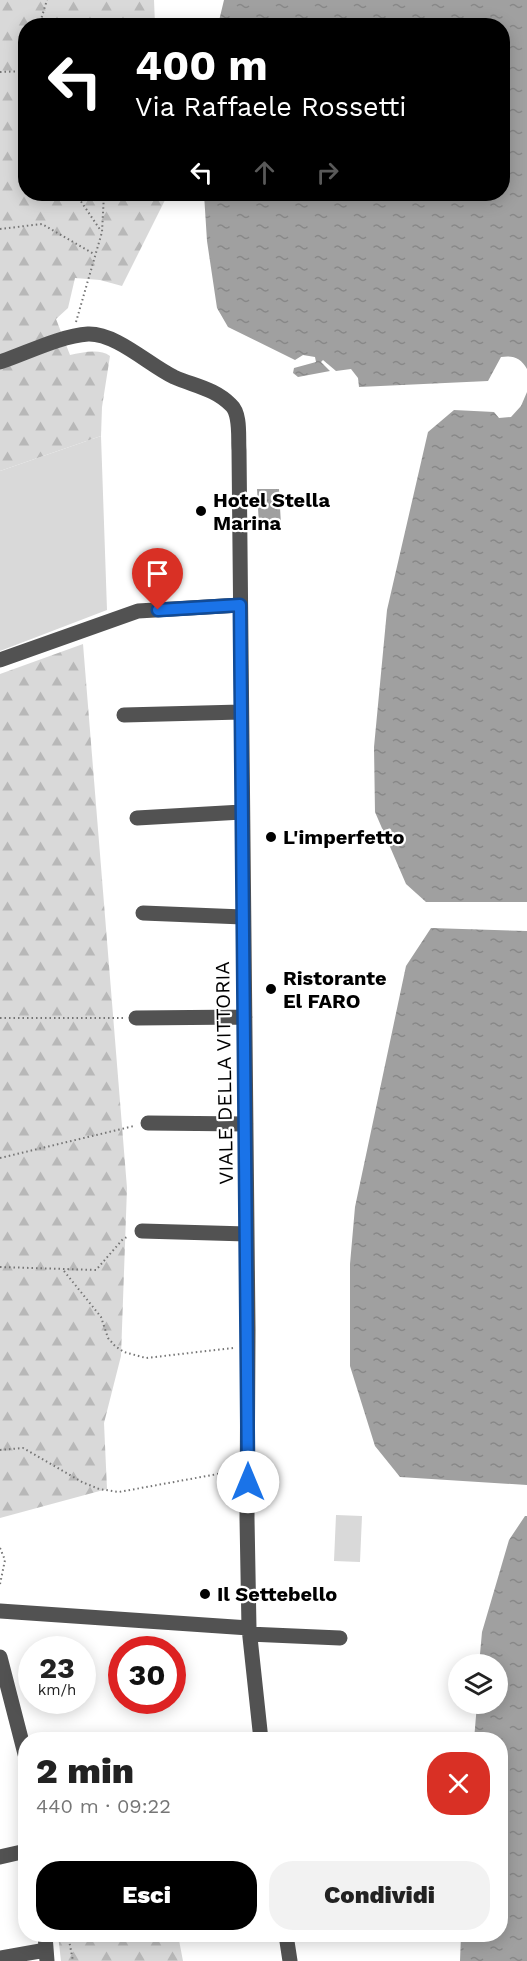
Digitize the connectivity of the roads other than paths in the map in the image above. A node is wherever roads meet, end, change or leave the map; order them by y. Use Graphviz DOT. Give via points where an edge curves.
graph roads {
  1 [pos="0,362"];
  2 [pos="240,605"];
  3 [pos="0,660"];
  4 [pos="241,712"];
  5 [pos="124,715"];
  6 [pos="242,812"];
  7 [pos="137,818"];
  8 [pos="143,913"];
  9 [pos="243,917"];
  10 [pos="136,1017"];
  11 [pos="244,1017"];
  12 [pos="148,1123"];
  13 [pos="246,1124"];
  14 [pos="142,1231"];
  15 [pos="247,1234"];
  16 [pos="0,1611"];
  17 [pos="250,1631"];
  18 [pos="340,1638"];
  19 [pos="0,1658"];
  20 [pos="19,1732"];
  21 [pos="260,1732"];
  22 [pos="18,1853"];
  23 [pos="0,1857"];
  24 [pos="287,1942"];
  25 [pos="46,1949"];
  26 [pos="0,1958"];
  27 [pos="290,1961"];
  1 -- 2 [label="street, VIALE DELLA VITTORIA" via="73,336 91,334 113,340 175,377 207,387 232,406 236,412 239,450"];
  2 -- 3 [label="street" via="138,611"];
  2 -- 4 [label="street, VIALE DELLA VITTORIA"];
  4 -- 5 [label="street"];
  4 -- 6 [label="street, VIALE DELLA VITTORIA"];
  6 -- 7 [label="street"];
  6 -- 9 [label="street, VIALE DELLA VITTORIA"];
  8 -- 9 [label="street"];
  9 -- 11 [label="street, VIALE DELLA VITTORIA"];
  10 -- 11 [label="street"];
  11 -- 13 [label="street, VIALE DELLA VITTORIA"];
  12 -- 13 [label="street"];
  13 -- 15 [label="street, VIALE DELLA VITTORIA"];
  14 -- 15 [label="street"];
  15 -- 17 [label="street, VIALE DELLA VITTORIA"];
  16 -- 17 [label="street"];
  17 -- 18 [label="street"];
  17 -- 21 [label="street, VIALE DELLA VITTORIA"];
  19 -- 20 [label="street"];
  22 -- 23 [label="street"];
  24 -- 27 [label="street"];
  25 -- 26 [label="street"];
}
